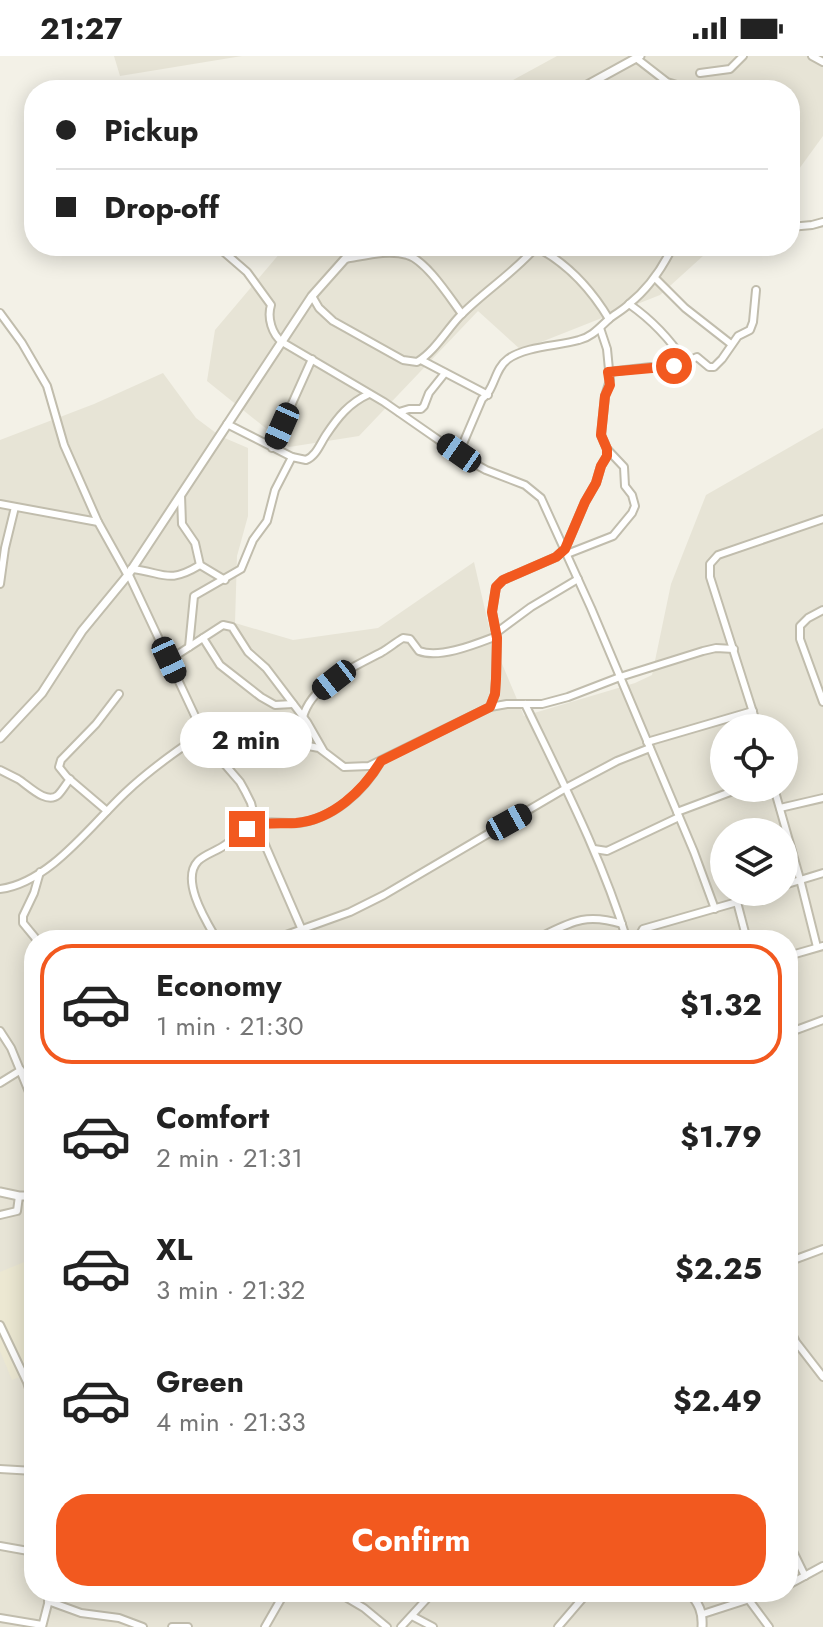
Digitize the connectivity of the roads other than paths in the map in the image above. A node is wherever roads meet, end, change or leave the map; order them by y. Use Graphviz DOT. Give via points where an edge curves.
graph roads {
  1 [pos="743,56"];
  2 [pos="812,56"];
  3 [pos="638,57"];
  4 [pos="823,62"];
  5 [pos="700,73"];
  6 [pos="596,80"];
  7 [pos="665,80"];
  8 [pos="823,222"];
  9 [pos="800,226"];
  10 [pos="229,256"];
  11 [pos="348,256"];
  12 [pos="370,256"];
  13 [pos="408,256"];
  14 [pos="527,256"];
  15 [pos="553,256"];
  16 [pos="669,256"];
  17 [pos="345,259"];
  18 [pos="655,278"];
  19 [pos="756,290"];
  20 [pos="312,296"];
  21 [pos="629,304"];
  22 [pos="0,313"];
  23 [pos="462,314"];
  24 [pos="609,319"];
  25 [pos="600,328"];
  26 [pos="282,342"];
  27 [pos="731,344"];
  28 [pos="312,359"];
  29 [pos="421,360"];
  30 [pos="685,362"];
  31 [pos="608,372"];
  32 [pos="445,373"];
  33 [pos="369,394"];
  34 [pos="488,395"];
  35 [pos="399,412"];
  36 [pos="227,424"];
  37 [pos="272,448"];
  38 [pos="607,449"];
  39 [pos="459,453"];
  40 [pos="292,457"];
  41 [pos="182,492"];
  42 [pos="0,504"];
  43 [pos="15,507"];
  44 [pos="823,519"];
  45 [pos="98,522"];
  46 [pos="566,551"];
  47 [pos="200,565"];
  48 [pos="1,566"];
  49 [pos="129,572"];
  50 [pos="578,579"];
  51 [pos="225,580"];
  52 [pos="0,584"];
  53 [pos="823,610"];
  54 [pos="496,635"];
  55 [pos="203,638"];
  56 [pos="189,647"];
  57 [pos="734,649"];
  58 [pos="169,660"];
  59 [pos="620,677"];
  60 [pos="119,694"];
  61 [pos="823,702"];
  62 [pos="293,704"];
  63 [pos="525,704"];
  64 [pos="490,707"];
  65 [pos="753,711"];
  66 [pos="754,714"];
  67 [pos="303,717"];
  68 [pos="203,733"];
  69 [pos="0,738"];
  70 [pos="648,745"];
  71 [pos="324,752"];
  72 [pos="215,753"];
  73 [pos="381,761"];
  74 [pos="0,770"];
  75 [pos="70,779"];
  76 [pos="566,788"];
  77 [pos="823,798"];
  78 [pos="710,801"];
  79 [pos="778,802"];
  80 [pos="780,808"];
  81 [pos="107,811"];
  82 [pos="678,814"];
  83 [pos="256,824"];
  84 [pos="594,849"];
  85 [pos="40,872"];
  86 [pos="823,873"];
  87 [pos="800,879"];
  88 [pos="0,889"];
  89 [pos="724,906"];
  90 [pos="738,906"];
  91 [pos="715,909"];
  92 [pos="622,924"];
  93 [pos="29,930"];
  94 [pos="212,930"];
  95 [pos="302,930"];
  96 [pos="555,930"];
  97 [pos="624,930"];
  98 [pos="642,930"];
  99 [pos="744,930"];
  100 [pos="820,947"];
  101 [pos="798,953"];
  102 [pos="823,1020"];
  103 [pos="798,1029"];
  104 [pos="0,1031"];
  105 [pos="21,1070"];
  106 [pos="24,1078"];
  107 [pos="0,1083"];
  108 [pos="0,1192"];
  109 [pos="19,1196"];
  110 [pos="24,1196"];
  111 [pos="0,1215"];
  112 [pos="823,1249"];
  113 [pos="798,1258"];
  114 [pos="0,1325"];
  115 [pos="798,1350"];
  116 [pos="24,1376"];
  117 [pos="823,1377"];
  118 [pos="0,1469"];
  119 [pos="24,1470"];
  120 [pos="0,1546"];
  121 [pos="24,1550"];
  122 [pos="798,1562"];
  123 [pos="823,1566"];
  124 [pos="805,1576"];
  125 [pos="798,1580"];
  126 [pos="48,1602"];
  127 [pos="51,1602"];
  128 [pos="279,1602"];
  129 [pos="354,1602"];
  130 [pos="424,1602"];
  131 [pos="579,1602"];
  132 [pos="697,1602"];
  133 [pos="742,1602"];
  134 [pos="750,1602"];
  135 [pos="703,1614"];
  136 [pos="412,1616"];
  137 [pos="0,1618"];
  138 [pos="42,1626"];
  139 [pos="143,1627"];
  140 [pos="172,1627"];
  141 [pos="188,1627"];
  142 [pos="265,1627"];
  143 [pos="387,1627"];
  144 [pos="401,1627"];
  145 [pos="433,1627"];
  146 [pos="558,1627"];
  147 [pos="702,1627"];
  148 [pos="769,1627"];
  1 -- 5 [label="street" via="730,69"];
  2 -- 4 [label="street"];
  3 -- 6 [label="street"];
  3 -- 7 [label="street"];
  8 -- 9 [label="street"];
  10 -- 26 [label="street" via="271,305 272,331"];
  11 -- 17 [label="street"];
  12 -- 17 [label="street"];
  13 -- 23 [label="street" via="420,262"];
  14 -- 23 [label="street"];
  15 -- 24 [label="street"];
  16 -- 18 [label="street"];
  17 -- 20 [label="street"];
  18 -- 21 [label="street"];
  18 -- 27 [label="street"];
  19 -- 27 [label="street" via="753,326"];
  20 -- 26 [label="street"];
  20 -- 29 [label="street" via="340,325 403,360"];
  21 -- 24 [label="street"];
  21 -- 30 [label="street" via="654,324"];
  22 -- 45 [label="street" via="47,386 64,445"];
  23 -- 29 [label="street"];
  24 -- 25 [label="street"];
  25 -- 31 [label="street"];
  25 -- 34 [label="street" via="582,340 510,357"];
  26 -- 28 [label="street"];
  26 -- 36 [label="street"];
  27 -- 30 [label="street" via="714,367 697,357"];
  28 -- 33 [label="street"];
  28 -- 37 [label="street"];
  29 -- 32 [label="street"];
  30 -- 31 [label="street"];
  31 -- 38 [label="street" via="601,435"];
  32 -- 34 [label="street"];
  32 -- 35 [label="street" via="425,406"];
  33 -- 35 [label="street"];
  33 -- 40 [label="street" via="351,404 313,457"];
  34 -- 39 [label="street"];
  35 -- 39 [label="street"];
  36 -- 37 [label="street"];
  36 -- 41 [label="street"];
  37 -- 40 [label="street"];
  38 -- 46 [label="street"];
  38 -- 46 [label="street" via="624,467 634,509 613,536"];
  39 -- 46 [label="street" via="541,498"];
  40 -- 51 [label="street" via="267,521 243,565"];
  41 -- 47 [label="street" via="182,524 195,543"];
  41 -- 49 [label="street"];
  42 -- 43 [label="street"];
  43 -- 45 [label="street"];
  43 -- 48 [label="street"];
  44 -- 57 [label="street" via="718,555 710,564"];
  45 -- 49 [label="street"];
  46 -- 50 [label="street"];
  46 -- 54 [label="street" via="497,585 492,612"];
  47 -- 49 [label="street" via="169,578"];
  47 -- 51 [label="street"];
  48 -- 52 [label="street"];
  49 -- 58 [label="street"];
  49 -- 69 [label="street" via="42,693"];
  50 -- 54 [label="street"];
  50 -- 59 [label="street"];
  51 -- 56 [label="street" via="194,596"];
  53 -- 61 [label="street" via="800,626"];
  54 -- 64 [label="street"];
  54 -- 67 [label="street" via="430,654 403,638 320,691"];
  55 -- 56 [label="street"];
  55 -- 62 [label="street" via="220,665 261,697 275,705"];
  55 -- 62 [label="street" via="223,625 232,627"];
  56 -- 58 [label="street"];
  57 -- 59 [label="street" via="716,648"];
  57 -- 65 [label="street"];
  58 -- 68 [label="street"];
  59 -- 63 [label="street" via="568,697"];
  59 -- 70 [label="street"];
  60 -- 75 [label="street" via="61,760 59,767"];
  62 -- 67 [label="street"];
  63 -- 64 [label="street"];
  63 -- 76 [label="street"];
  64 -- 73 [label="street"];
  65 -- 66 [label="street"];
  65 -- 70 [label="street"];
  67 -- 71 [label="street"];
  68 -- 72 [label="street"];
  68 -- 81 [label="street"];
  70 -- 76 [label="street"];
  70 -- 82 [label="street"];
  71 -- 72 [label="street" via="303,745"];
  71 -- 73 [label="street" via="344,767"];
  72 -- 83 [label="street" via="240,782"];
  73 -- 83 [label="street" via="331,812 301,823"];
  74 -- 75 [label="street" via="49,798"];
  75 -- 81 [label="street"];
  76 -- 84 [label="street"];
  76 -- 95 [label="street" via="384,895"];
  77 -- 80 [label="street"];
  78 -- 82 [label="street"];
  79 -- 80 [label="street"];
  80 -- 87 [label="street"];
  81 -- 85 [label="street"];
  82 -- 84 [label="street" via="607,851"];
  82 -- 91 [label="street"];
  83 -- 94 [label="street" via="199,860 192,871 190,879"];
  83 -- 95 [label="street"];
  84 -- 92 [label="street"];
  85 -- 88 [label="street"];
  85 -- 93 [label="street" via="23,916"];
  86 -- 87 [label="street"];
  87 -- 100 [label="street"];
  89 -- 91 [label="street"];
  90 -- 99 [label="street"];
  91 -- 98 [label="street"];
  92 -- 96 [label="street" via="579,919"];
  92 -- 97 [label="street"];
  100 -- 101 [label="street"];
  102 -- 103 [label="street"];
  104 -- 105 [label="street"];
  105 -- 106 [label="street"];
  105 -- 107 [label="street"];
  108 -- 109 [label="street"];
  109 -- 110 [label="street"];
  109 -- 111 [label="street" via="17,1211"];
  112 -- 113 [label="street"];
  114 -- 116 [label="street"];
  115 -- 117 [label="street"];
  118 -- 119 [label="street"];
  120 -- 121 [label="street"];
  122 -- 124 [label="street"];
  123 -- 124 [label="street"];
  124 -- 125 [label="street"];
  126 -- 138 [label="street"];
  127 -- 139 [label="street"];
  128 -- 142 [label="street"];
  129 -- 143 [label="street"];
  130 -- 136 [label="street"];
  131 -- 146 [label="street"];
  132 -- 135 [label="street"];
  133 -- 135 [label="street"];
  134 -- 148 [label="street"];
  135 -- 147 [label="street"];
  136 -- 144 [label="street"];
  136 -- 145 [label="street"];
  137 -- 138 [label="street"];
  140 -- 141 [label="street"];
}
